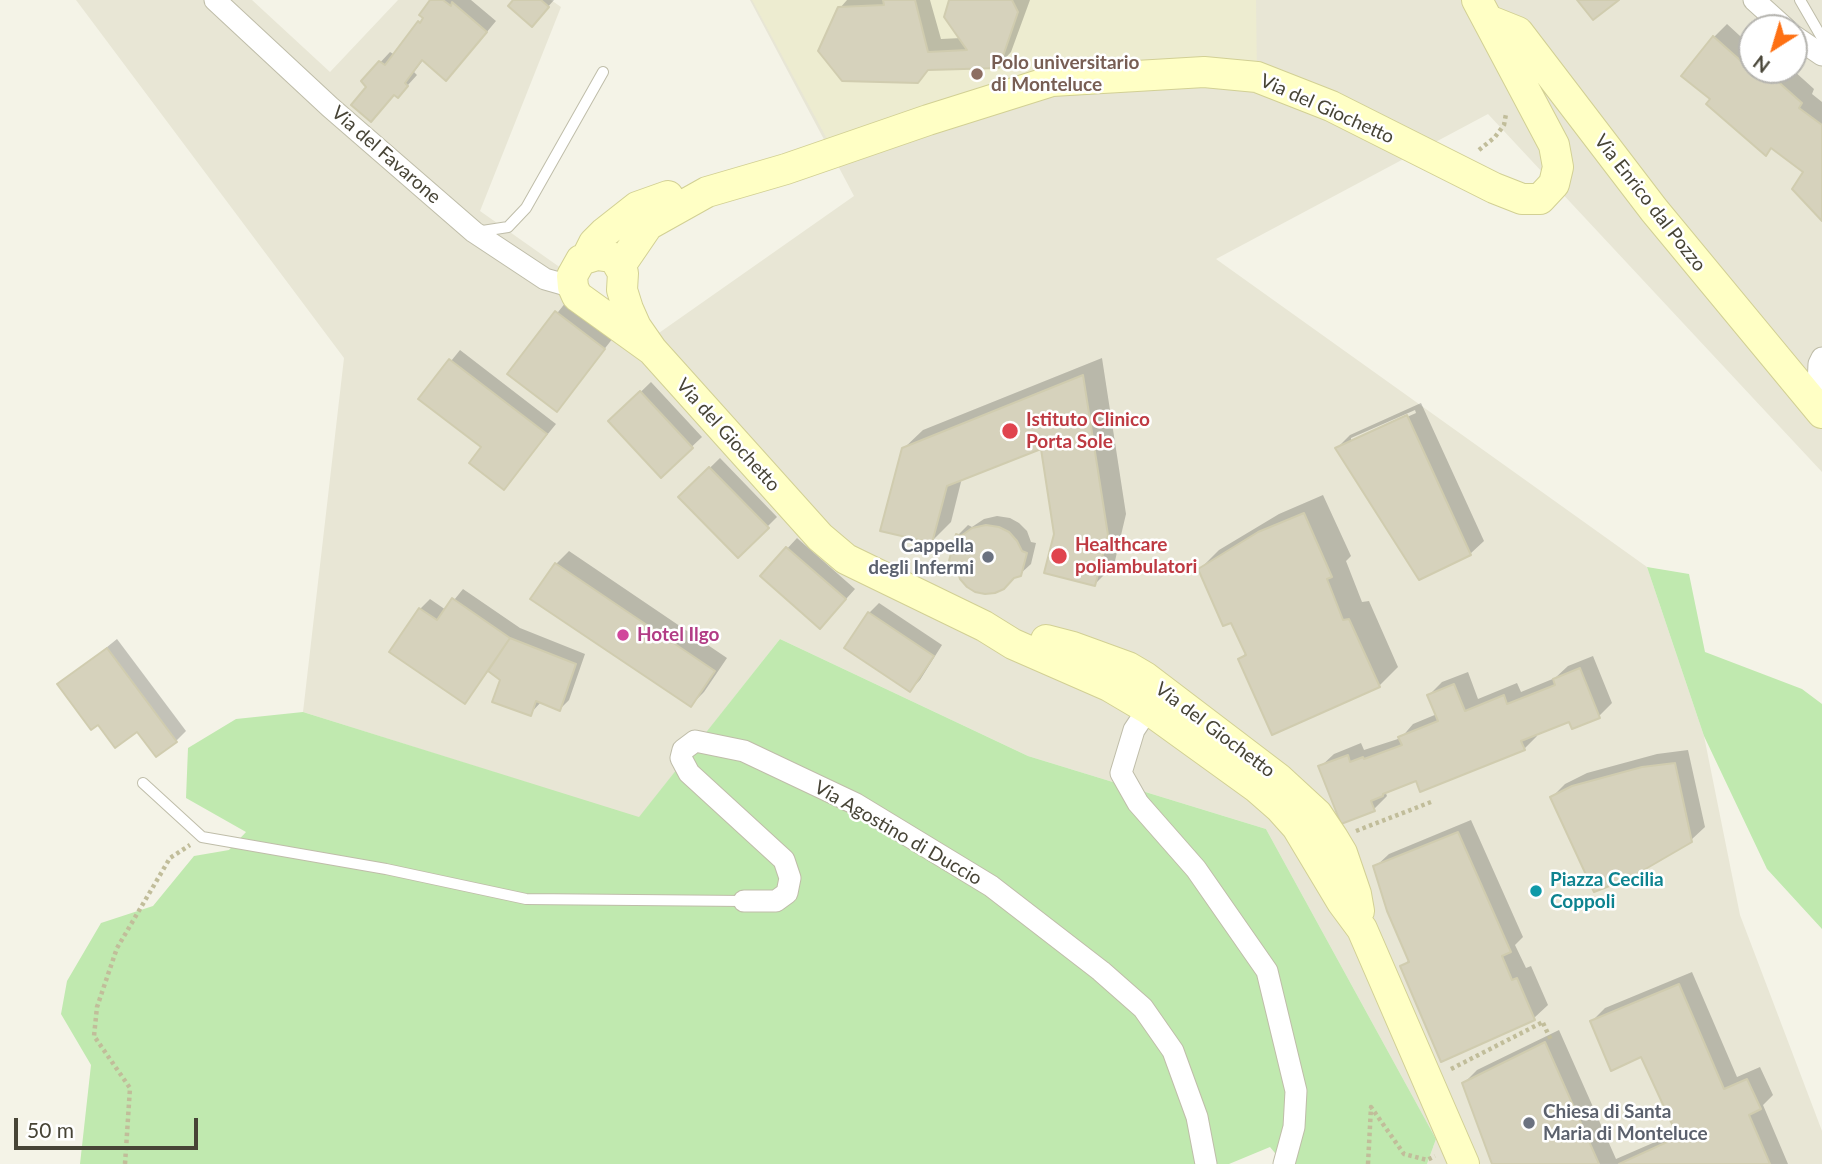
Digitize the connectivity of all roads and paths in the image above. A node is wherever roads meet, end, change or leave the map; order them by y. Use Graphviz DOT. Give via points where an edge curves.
graph roads {
  1 [pos="215,0"];
  2 [pos="1754,0"];
  3 [pos="1800,0"];
  4 [pos="1482,10"];
  5 [pos="1770,14"];
  6 [pos="1822,38"];
  7 [pos="603,72"];
  8 [pos="707,192"];
  9 [pos="474,232"];
  10 [pos="587,257"];
  11 [pos="621,278"];
  12 [pos="583,296"];
  13 [pos="652,350"];
  14 [pos="1822,358"];
  15 [pos="1820,410"];
  16 [pos="984,626"];
  17 [pos="1148,709"];
  18 [pos="143,783"];
  19 [pos="1430,802"];
  20 [pos="1349,833"];
  21 [pos="202,837"];
  22 [pos="744,901"];
  23 [pos="1362,929"];
  24 [pos="1551,1040"];
  25 [pos="1429,1081"];
  26 [pos="1460,1154"];
  27 [pos="125,1164"];
  28 [pos="1206,1164"];
  29 [pos="1284,1164"];
  30 [pos="1368,1164"];
  1 -- 9 [label="street, Via del Favarone"];
  2 -- 5 [label="street"];
  3 -- 6 [label="lane"];
  4 -- 8 [label="street, Via del Giochetto" via="1554,145 1559,167 1554,184 1540,199 1522,199 1494,188 1331,106 1257,77 1204,72 1052,81"];
  4 -- 15 [label="street, Via Enrico dal Pozzo" via="1518,32 1654,210"];
  7 -- 9 [label="lane" via="526,208 508,227"];
  8 -- 10 [label="street, Via del Giochetto" via="670,195 637,208 604,233"];
  8 -- 11 [label="street, Via del Giochetto" via="648,225"];
  9 -- 12 [label="street, Via del Favarone" via="545,279"];
  10 -- 11 [label="street" via="611,257"];
  10 -- 12 [label="street, Via del Giochetto" via="574,271"];
  11 -- 12 [label="street, Via del Giochetto" via="615,300 608,304"];
  11 -- 13 [label="street, Via del Giochetto" via="636,327"];
  12 -- 13 [label="street, Via del Giochetto"];
  13 -- 16 [label="street, Via del Giochetto" via="820,537 846,559"];
  14 -- 15 [label="street"];
  16 -- 17 [label="street, Via del Giochetto"];
  16 -- 23 [label="street, Via del Giochetto" via="1073,647 1128,667 1279,779 1317,814 1342,853"];
  17 -- 23 [label="street, Via del Giochetto" via="1280,808"];
  17 -- 29 [label="street" via="1134,730 1121,773 1138,803 1196,869 1267,971 1296,1091 1294,1127"];
  18 -- 21 [label="lane"];
  19 -- 20 [label="path"];
  21 -- 22 [label="lane" via="386,869 526,900"];
  21 -- 27 [label="path" via="170,858 117,948 97,1007 94,1036 130,1088"];
  22 -- 28 [label="street, Via Agostino di Duccio" via="776,901 787,892 790,878 784,860 689,773 681,758 683,750 695,741 744,751 856,804 991,886 1101,971 1143,1008 1173,1051 1197,1117"];
  23 -- 25 [label="street, Via del Giochetto"];
  24 -- 25 [label="path" via="1543,1022"];
  25 -- 26 [label="street, Via del Giochetto"];
  26 -- 30 [label="path" via="1427,1160 1404,1154 1371,1107"];
}
